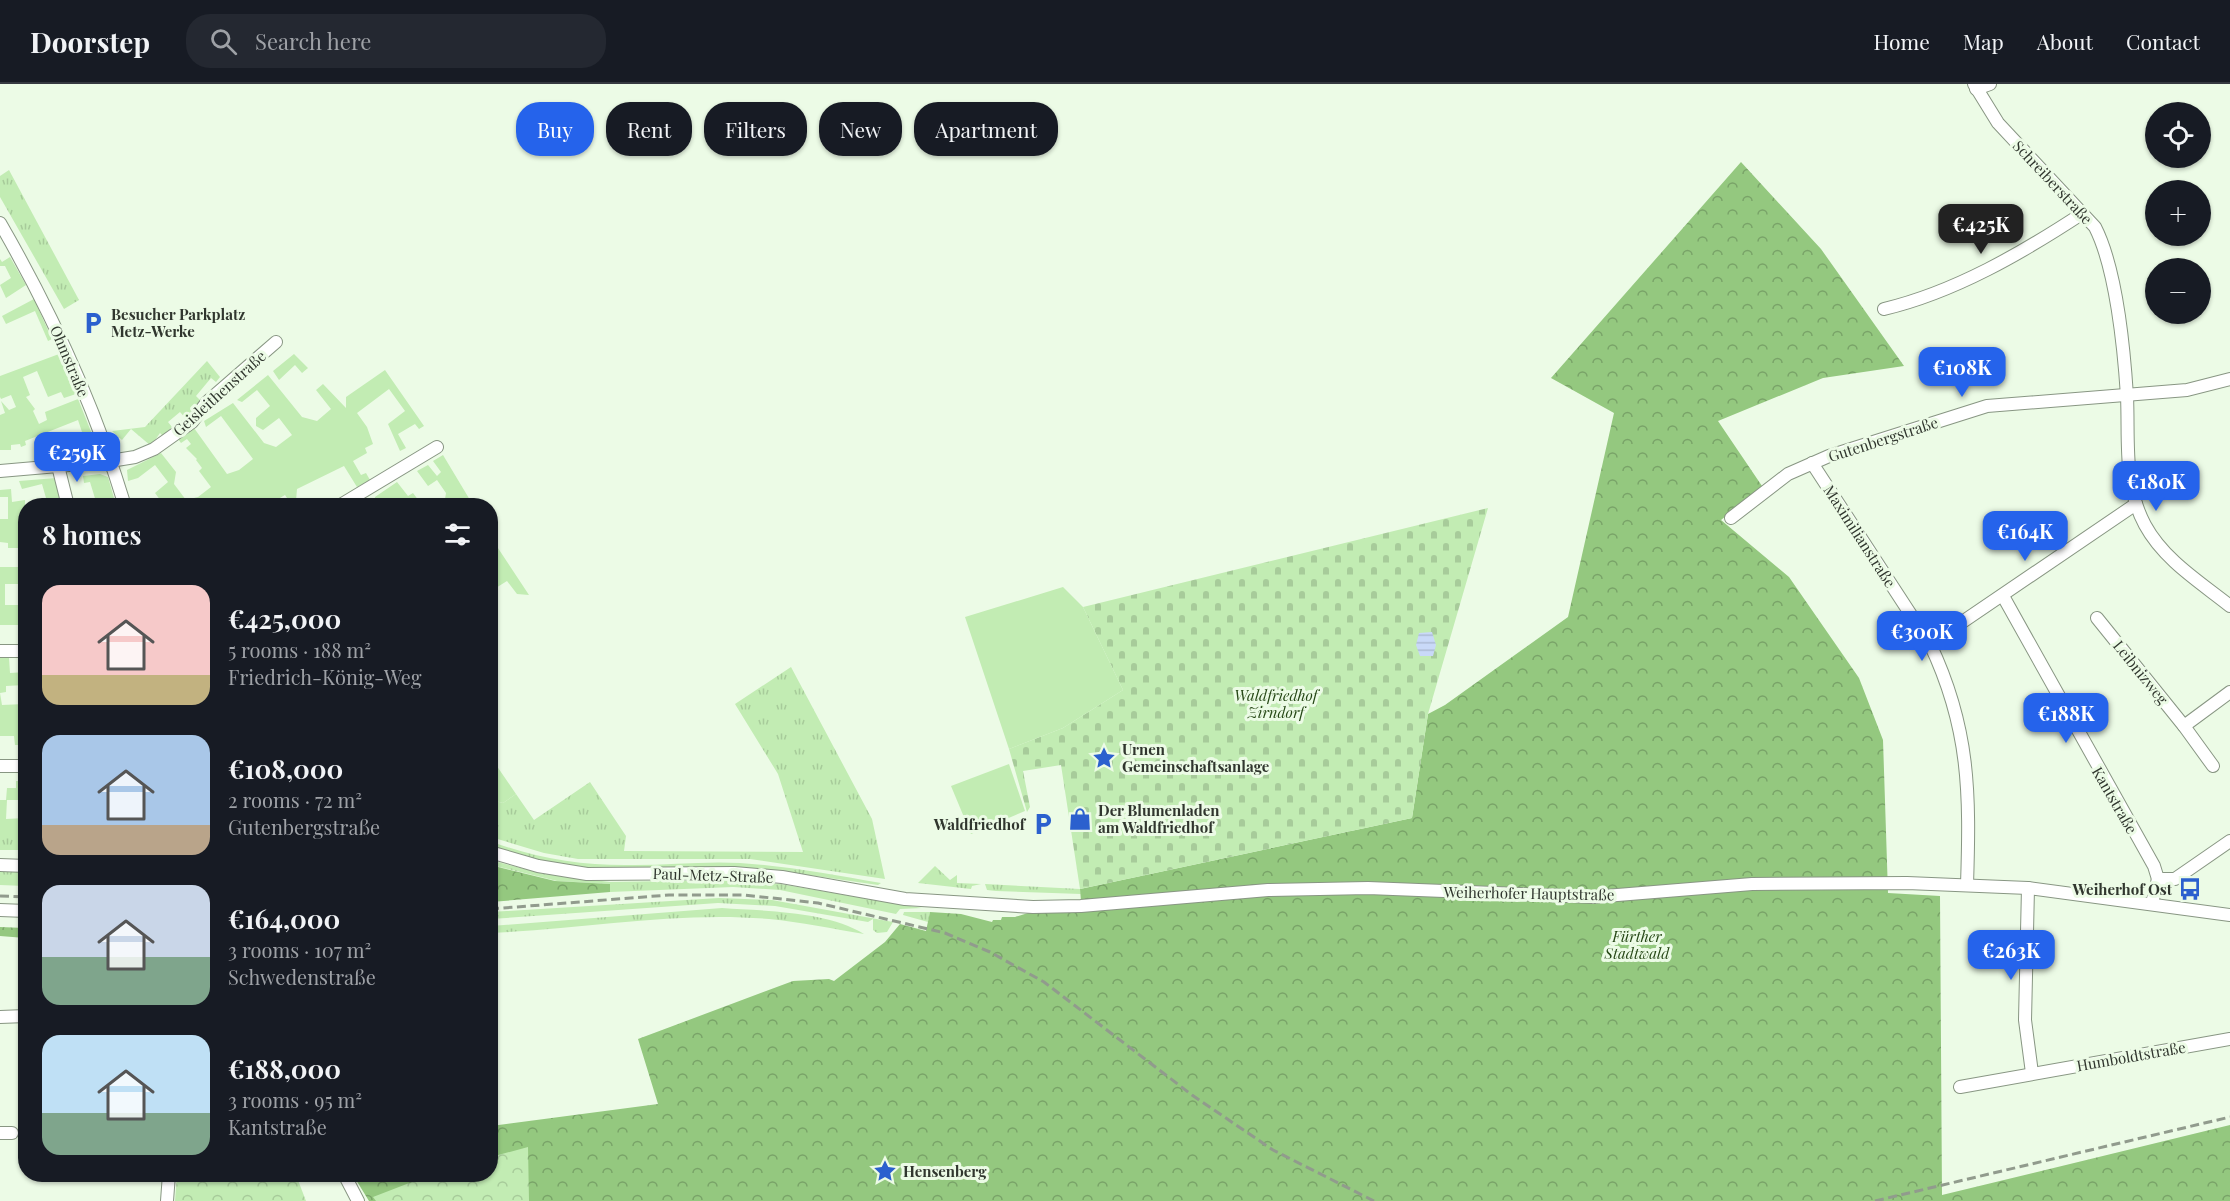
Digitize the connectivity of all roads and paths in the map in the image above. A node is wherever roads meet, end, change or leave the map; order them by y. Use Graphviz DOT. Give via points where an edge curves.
graph roads {
  1 [pos="1990,84"];
  2 [pos="1975,86"];
  3 [pos="2083,213"];
  4 [pos="0,223"];
  5 [pos="1884,309"];
  6 [pos="276,342"];
  7 [pos="2230,379"];
  8 [pos="2127,396"];
  9 [pos="437,447"];
  10 [pos="111,460"];
  11 [pos="1812,464"];
  12 [pos="58,466"];
  13 [pos="0,471"];
  14 [pos="66,498"];
  15 [pos="123,498"];
  16 [pos="363,498"];
  17 [pos="2136,504"];
  18 [pos="1731,518"];
  19 [pos="2003,596"];
  20 [pos="2230,606"];
  21 [pos="2097,618"];
  22 [pos="1930,644"];
  23 [pos="0,651"];
  24 [pos="18,651"];
  25 [pos="2230,692"];
  26 [pos="2184,726"];
  27 [pos="0,766"];
  28 [pos="18,766"];
  29 [pos="2213,766"];
  30 [pos="2230,841"];
  31 [pos="498,854"];
  32 [pos="0,866"];
  33 [pos="18,866"];
  34 [pos="2158,879"];
  35 [pos="1967,885"];
  36 [pos="2028,888"];
  37 [pos="935,902"];
  38 [pos="2152,903"];
  39 [pos="0,910"];
  40 [pos="18,911"];
  41 [pos="2230,915"];
  42 [pos="18,1016"];
  43 [pos="0,1017"];
  44 [pos="2230,1039"];
  45 [pos="2032,1073"];
  46 [pos="1960,1087"];
  47 [pos="168,1182"];
  48 [pos="348,1182"];
  49 [pos="167,1201"];
  50 [pos="358,1201"];
  1 -- 2 [label="street"];
  2 -- 3 [label="street, Schreiberstraße" via="1998,123"];
  3 -- 5 [label="street" via="1986,270 1915,302"];
  3 -- 8 [label="street, Schreiberstraße" via="2095,227 2108,255"];
  4 -- 10 [label="street, Ohmstraße" via="47,308"];
  6 -- 10 [label="street, Geisleithenstraße" via="207,402 192,422 154,449 135,457"];
  7 -- 8 [label="street, Gutenbergstraße" via="2187,390"];
  8 -- 11 [label="street, Gutenbergstraße" via="1996,403"];
  8 -- 17 [label="street, Schreiberstraße" via="2126,459"];
  9 -- 16 [label="street"];
  10 -- 12 [label="street, Geisleithenstraße"];
  10 -- 15 [label="street, Ohmstraße"];
  11 -- 18 [label="street, Gutenbergstraße" via="1788,474"];
  11 -- 22 [label="street, Maximilianstraße"];
  12 -- 13 [label="street, Geisleithenstraße"];
  12 -- 14 [label="street"];
  17 -- 19 [label="street"];
  17 -- 20 [label="street, Schreiberstraße" via="2158,545"];
  19 -- 22 [label="street"];
  19 -- 34 [label="street, Kantstraße"];
  21 -- 26 [label="street, Leibnizweg"];
  22 -- 35 [label="street, Maximilianstraße" via="1952,696 1967,761"];
  23 -- 24 [label="street"];
  25 -- 26 [label="street"];
  26 -- 29 [label="street, Leibnizweg"];
  27 -- 28 [label="street"];
  30 -- 34 [label="street" via="2175,879"];
  31 -- 37 [label="street, Paul-Metz-Straße" via="587,874 734,873"];
  32 -- 33 [label="street"];
  34 -- 38 [label="street"];
  35 -- 36 [label="street, Weiherhofer Hauptstraße"];
  35 -- 37 [label="street, Weiherhofer Hauptstraße" via="1752,884 1593,897 1368,888 1279,890 1043,907"];
  36 -- 38 [label="street, Weiherhofer Hauptstraße"];
  36 -- 45 [label="street" via="2025,1020"];
  38 -- 41 [label="street, Weiherhofer Hauptstraße"];
  39 -- 40 [label="street"];
  42 -- 43 [label="street"];
  44 -- 45 [label="street, Humboldtstraße"];
  45 -- 46 [label="street, Humboldtstraße"];
  47 -- 49 [label="street"];
  48 -- 50 [label="street"];
}
